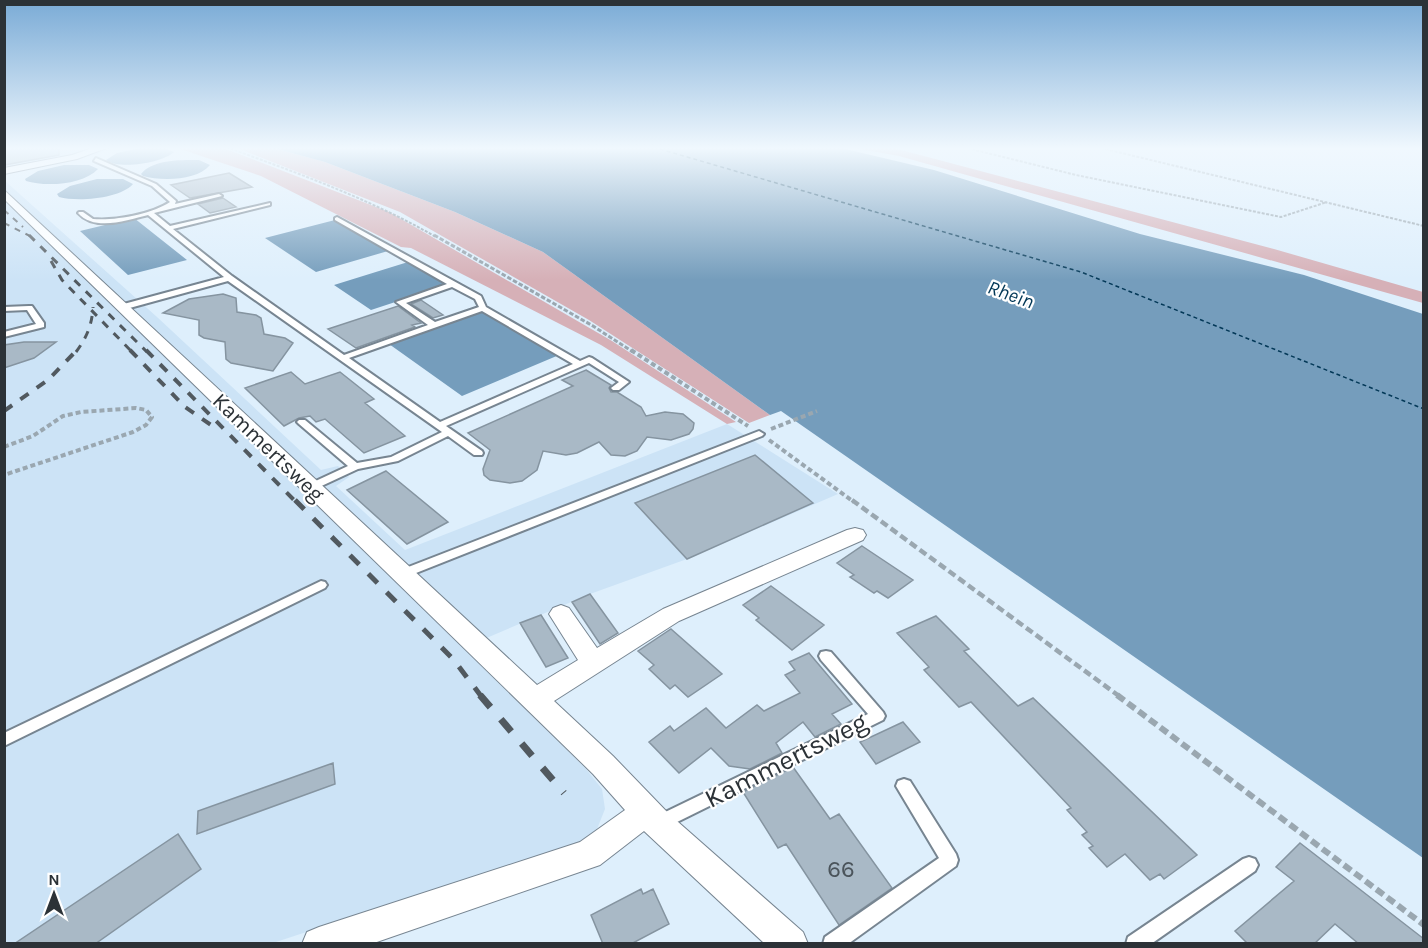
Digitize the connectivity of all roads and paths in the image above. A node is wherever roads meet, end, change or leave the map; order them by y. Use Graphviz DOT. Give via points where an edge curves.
graph roads {
  1 [pos="161,191"];
  2 [pos="340,191"];
  3 [pos="1157,191"];
  4 [pos="1282,191"];
  5 [pos="4,194"];
  6 [pos="219,196"];
  7 [pos="1327,202"];
  8 [pos="268,204"];
  9 [pos="169,207"];
  10 [pos="149,212"];
  11 [pos="81,213"];
  12 [pos="337,219"];
  13 [pos="1424,226"];
  14 [pos="169,228"];
  15 [pos="229,278"];
  16 [pos="453,284"];
  17 [pos="123,307"];
  18 [pos="483,308"];
  19 [pos="4,309"];
  20 [pos="434,325"];
  21 [pos="4,335"];
  22 [pos="342,358"];
  23 [pos="579,364"];
  24 [pos="616,388"];
  25 [pos="817,411"];
  26 [pos="302,422"];
  27 [pos="439,426"];
  28 [pos="448,432"];
  29 [pos="759,434"];
  30 [pos="4,447"];
  31 [pos="478,453"];
  32 [pos="355,467"];
  33 [pos="4,475"];
  34 [pos="311,487"];
  35 [pos="855,535"];
  36 [pos="402,574"];
  37 [pos="321,585"];
  38 [pos="561,614"];
  39 [pos="826,656"];
  40 [pos="593,662"];
  41 [pos="534,700"];
  42 [pos="4,740"];
  43 [pos="904,786"];
  44 [pos="652,818"];
  45 [pos="1249,865"];
  46 [pos="1424,925"];
  47 [pos="319,944"];
  48 [pos="791,944"];
  49 [pos="832,944"];
  50 [pos="1135,944"];
  1 -- 9 [label="lane" via="174,202"];
  2 -- 29 [label="path" via="402,217 593,326"];
  3 -- 7 [label="path" via="1281,216"];
  4 -- 7 [label="path"];
  5 -- 17 [label="street, Kammertsweg"];
  6 -- 9 [label="lane"];
  7 -- 13 [label="path"];
  8 -- 14 [label="lane"];
  9 -- 10 [label="lane"];
  10 -- 11 [label="lane" via="93,222"];
  10 -- 14 [label="lane"];
  12 -- 16 [label="lane"];
  14 -- 15 [label="lane"];
  15 -- 17 [label="lane"];
  15 -- 22 [label="lane"];
  16 -- 18 [label="lane" via="478,298"];
  16 -- 20 [label="lane" via="400,302"];
  17 -- 34 [label="street, Kammertsweg"];
  18 -- 20 [label="lane"];
  18 -- 23 [label="lane"];
  19 -- 21 [label="lane" via="29,308 41,325"];
  20 -- 22 [label="lane"];
  22 -- 27 [label="lane"];
  23 -- 24 [label="lane" via="589,360 625,382"];
  23 -- 27 [label="lane"];
  25 -- 29 [label="path"];
  26 -- 32 [label="lane"];
  27 -- 28 [label="lane"];
  28 -- 31 [label="lane"];
  28 -- 32 [label="lane" via="394,459"];
  29 -- 36 [label="lane"];
  29 -- 46 [label="path" via="1072,661"];
  30 -- 33 [label="path" via="75,412 136,408 146,410 152,417 141,429"];
  32 -- 34 [label="lane"];
  34 -- 36 [label="street, Kammertsweg"];
  35 -- 40 [label="street" via="672,615"];
  36 -- 41 [label="street, Kammertsweg"];
  37 -- 42 [label="lane"];
  38 -- 40 [label="street"];
  39 -- 44 [label="lane, Kammertsweg" via="878,716"];
  40 -- 41 [label="street"];
  41 -- 44 [label="street, Kammertsweg"];
  43 -- 49 [label="lane" via="950,860"];
  44 -- 47 [label="street" via="589,854"];
  44 -- 48 [label="street, Kammertsweg"];
  45 -- 50 [label="lane"];
}
